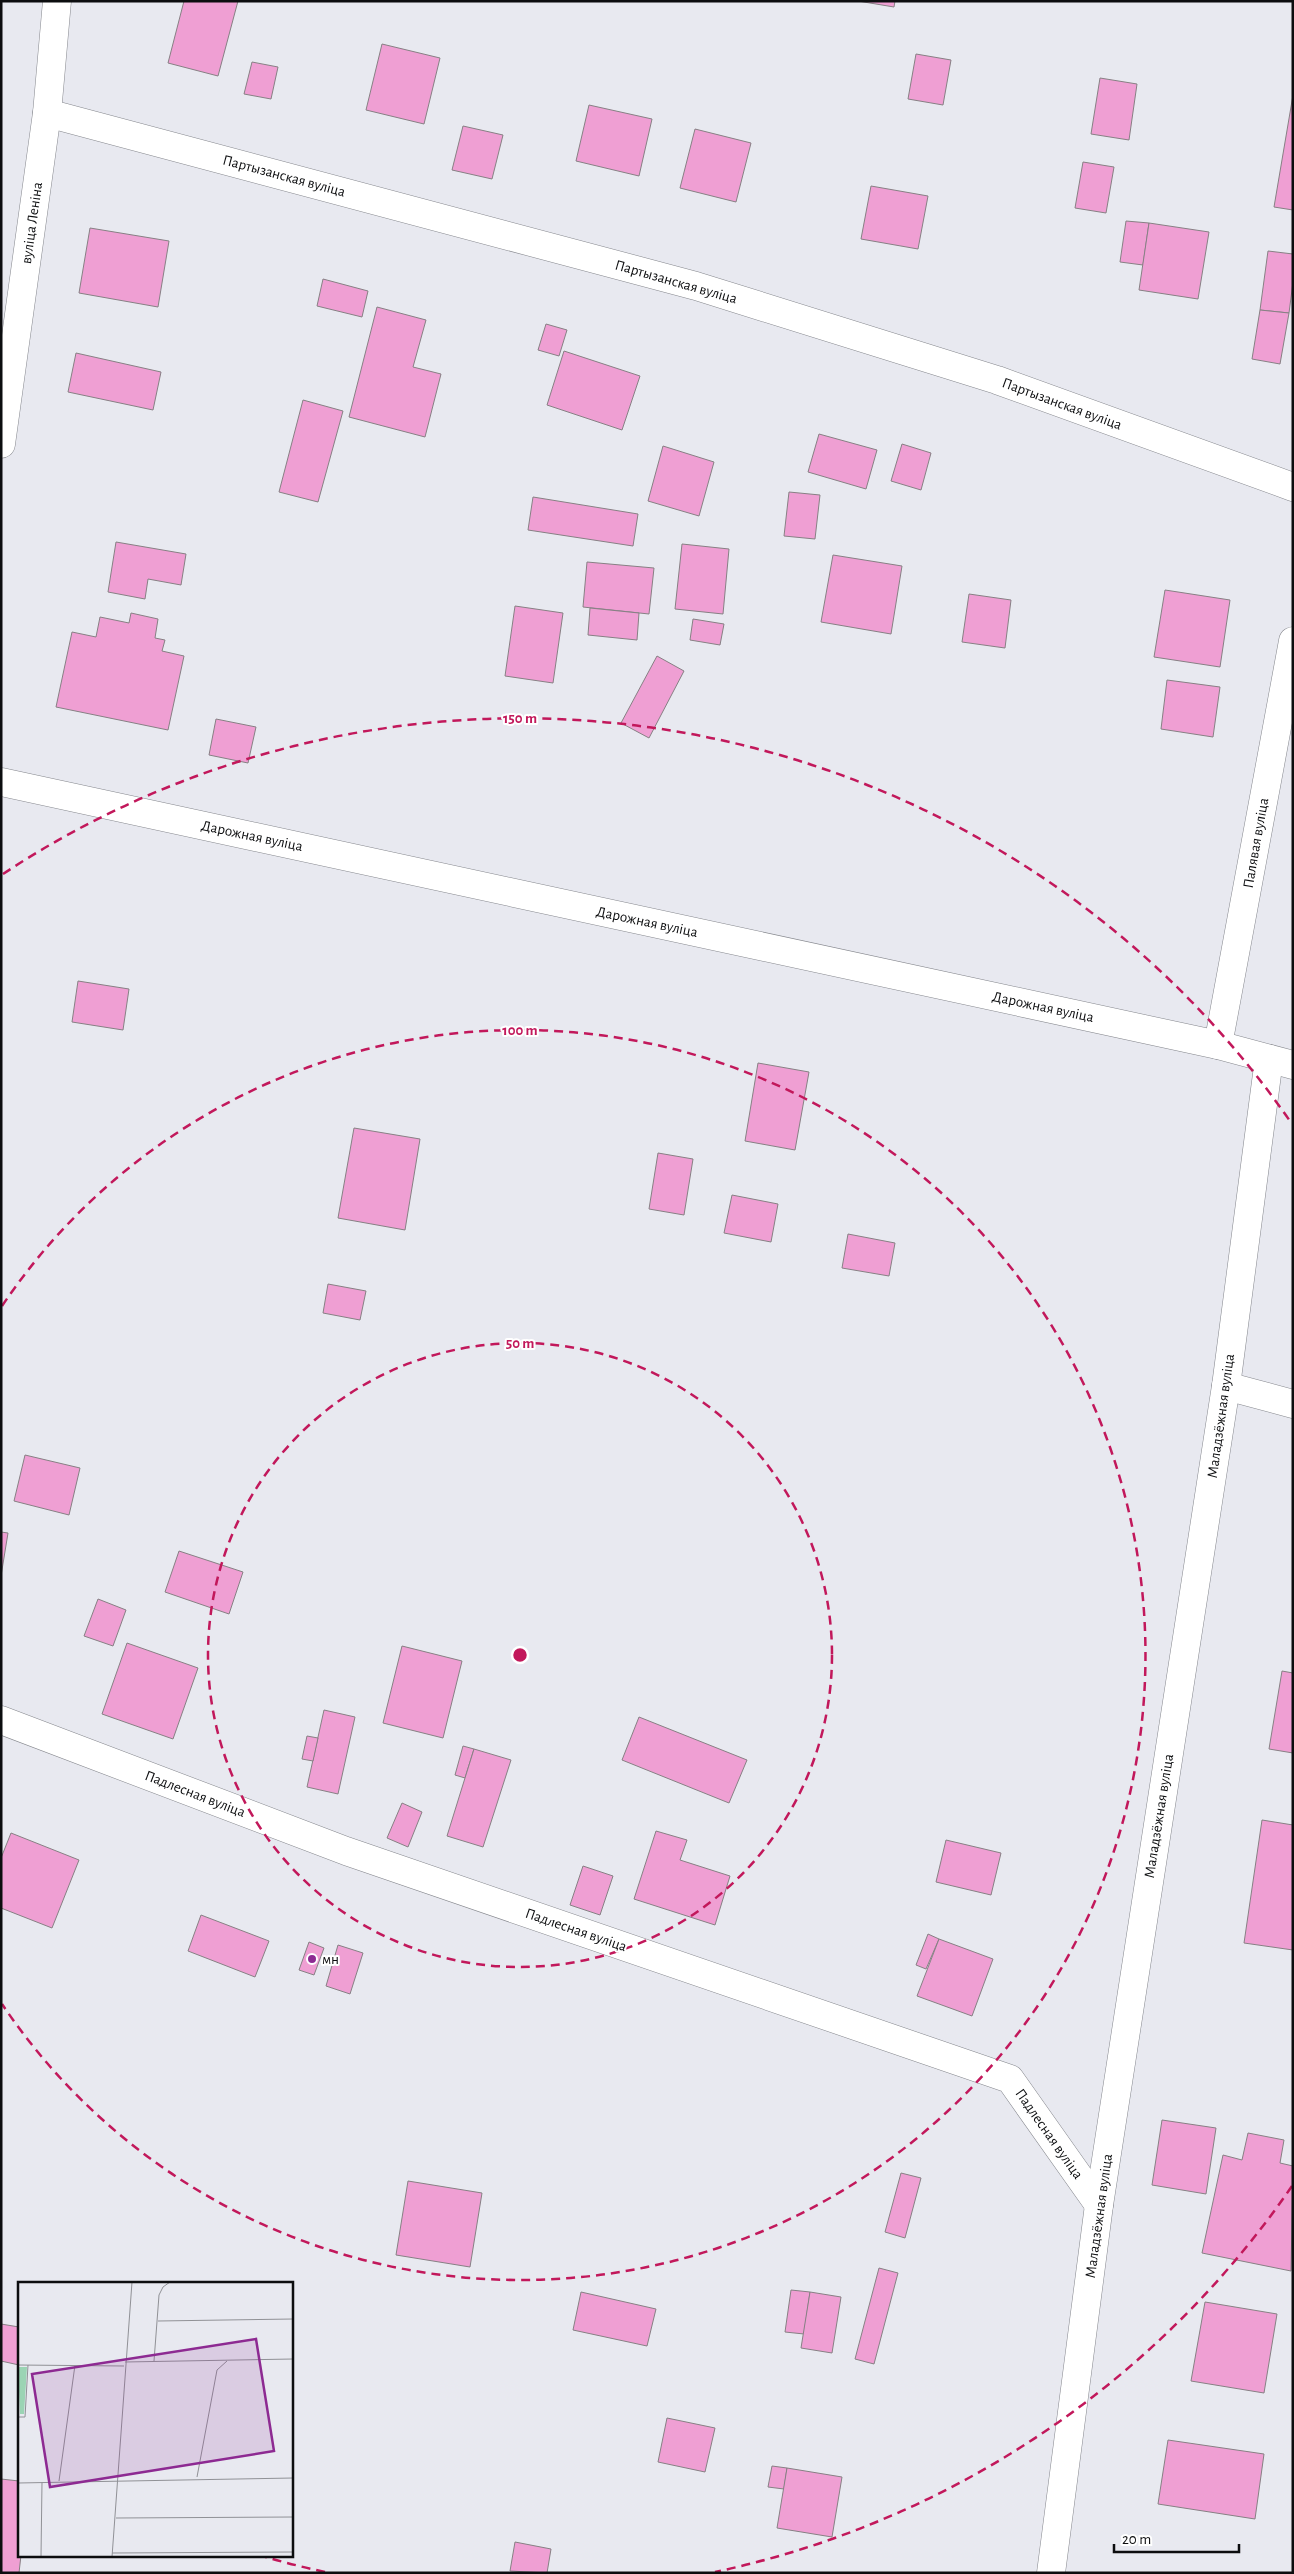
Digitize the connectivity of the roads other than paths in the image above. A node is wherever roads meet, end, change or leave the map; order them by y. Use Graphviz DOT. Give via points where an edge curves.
graph roads {
  1 [pos="56,1"];
  2 [pos="47,113"];
  3 [pos="1,444"];
  4 [pos="1293,487"];
  5 [pos="1293,641"];
  6 [pos="1,782"];
  7 [pos="1218,1045"];
  8 [pos="1281,1062"];
  9 [pos="1226,1386"];
  10 [pos="1293,1404"];
  11 [pos="1,1720"];
  12 [pos="1100,2205"];
  13 [pos="1051,2573"];
  1 -- 2 [label="street, вуліца Леніна"];
  2 -- 3 [label="street, вуліца Леніна"];
  2 -- 4 [label="street, Партызанская вуліца" via="696,286 997,380"];
  5 -- 7 [label="street, Палявая вуліца"];
  6 -- 7 [label="street, Дарожная вуліца"];
  7 -- 8 [label="street, Дарожная вуліца"];
  8 -- 9 [label="street, Маладзёжная вуліца"];
  9 -- 10 [label="street"];
  9 -- 12 [label="street, Маладзёжная вуліца"];
  11 -- 12 [label="street, Падлесная вуліца" via="346,1851 1010,2080"];
  12 -- 13 [label="street, Маладзёжная вуліца"];
}
